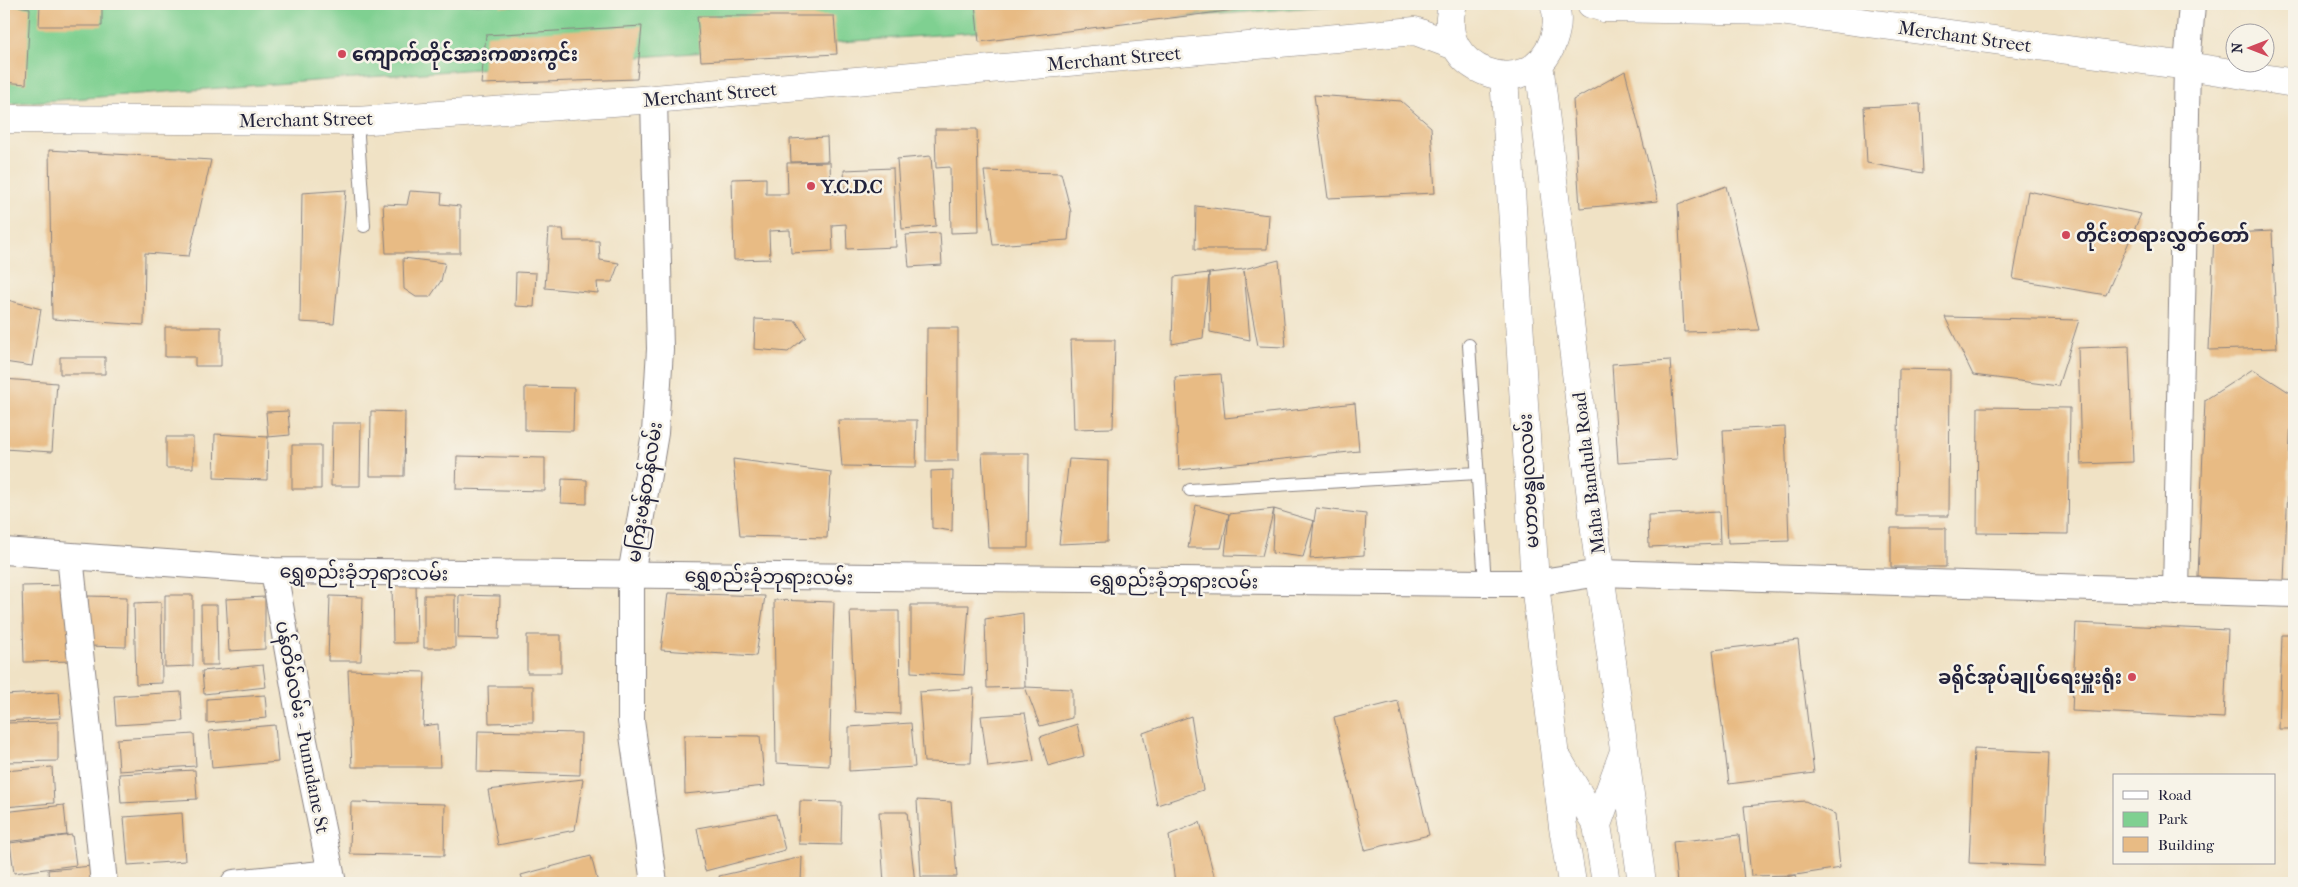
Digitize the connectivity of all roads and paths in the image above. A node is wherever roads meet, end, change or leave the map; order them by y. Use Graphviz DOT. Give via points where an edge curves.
graph roads {
  1 [pos="1453,4"];
  2 [pos="2192,4"];
  3 [pos="1598,6"];
  4 [pos="1779,7"];
  5 [pos="1556,17"];
  6 [pos="1415,31"];
  7 [pos="1455,46"];
  8 [pos="1538,63"];
  9 [pos="2187,66"];
  10 [pos="1504,76"];
  11 [pos="2294,83"];
  12 [pos="654,99"];
  13 [pos="4,119"];
  14 [pos="357,120"];
  15 [pos="364,226"];
  16 [pos="1469,345"];
  17 [pos="1477,473"];
  18 [pos="1190,490"];
  19 [pos="4,551"];
  20 [pos="70,556"];
  21 [pos="274,571"];
  22 [pos="1600,573"];
  23 [pos="632,575"];
  24 [pos="1485,583"];
  25 [pos="1535,583"];
  26 [pos="2176,592"];
  27 [pos="2294,594"];
  28 [pos="1624,750"];
  29 [pos="1554,754"];
  30 [pos="1597,825"];
  31 [pos="332,878"];
  32 [pos="104,883"];
  33 [pos="234,883"];
  34 [pos="654,883"];
  35 [pos="1572,883"];
  36 [pos="1606,883"];
  37 [pos="1642,883"];
  1 -- 6 [label="main road"];
  1 -- 7 [label="main road" via="1450,32"];
  2 -- 9 [label="street"];
  3 -- 4 [label="main road, Merchant Street"];
  3 -- 5 [label="main road, Merchant Street"];
  4 -- 9 [label="main road, Merchant Street"];
  5 -- 8 [label="main road" via="1551,48"];
  6 -- 7 [label="main road"];
  6 -- 12 [label="main road, Merchant Street"];
  7 -- 10 [label="main road" via="1475,68"];
  8 -- 10 [label="main road" via="1528,70"];
  8 -- 22 [label="main road, Maha Bandula Road"];
  9 -- 11 [label="main road, Merchant Street"];
  9 -- 26 [label="street"];
  10 -- 25 [label="main road, မဟာဗန္ဓုလလမ်း"];
  12 -- 14 [label="main road, Merchant Street"];
  12 -- 23 [label="street, မကြီးဗန်တန်လမ်း" via="660,348 656,434"];
  13 -- 14 [label="main road, Merchant Street"];
  14 -- 15 [label="lane"];
  16 -- 17 [label="lane"];
  17 -- 18 [label="lane"];
  17 -- 24 [label="lane"];
  19 -- 20 [label="street, ရွှေစည်းခုံဘုရားလမ်း"];
  20 -- 21 [label="street, ရွှေစည်းခုံဘုရားလမ်း"];
  20 -- 32 [label="street"];
  21 -- 23 [label="street, ရွှေစည်းခုံဘုရားလမ်း"];
  21 -- 31 [label="street, ပန်တိမ်လမ်း - Punndane St"];
  22 -- 25 [label="street, ရွှေစည်းခုံဘုရားလမ်း"];
  22 -- 26 [label="street, ရွှေစည်းခုံဘုရားလမ်း"];
  22 -- 28 [label="main road, Maha Bandula Road"];
  23 -- 24 [label="street, ရွှေစည်းခုံဘုရားလမ်း"];
  23 -- 34 [label="street, မကြီးဗန်တန်လမ်း" via="631,721"];
  24 -- 25 [label="street, ရွှေစည်းခုံဘုရားလမ်း"];
  25 -- 29 [label="main road, မဟာဗန္ဓုလလမ်း"];
  26 -- 27 [label="street, ရွှေစည်းခုံဘုရားလမ်း"];
  28 -- 30 [label="main road"];
  28 -- 37 [label="main road, Maha Bandula Road"];
  29 -- 30 [label="main road"];
  29 -- 35 [label="main road, မဟာဗန္ဓုလလမ်း"];
  30 -- 36 [label="main road"];
  31 -- 33 [label="street"];
}
